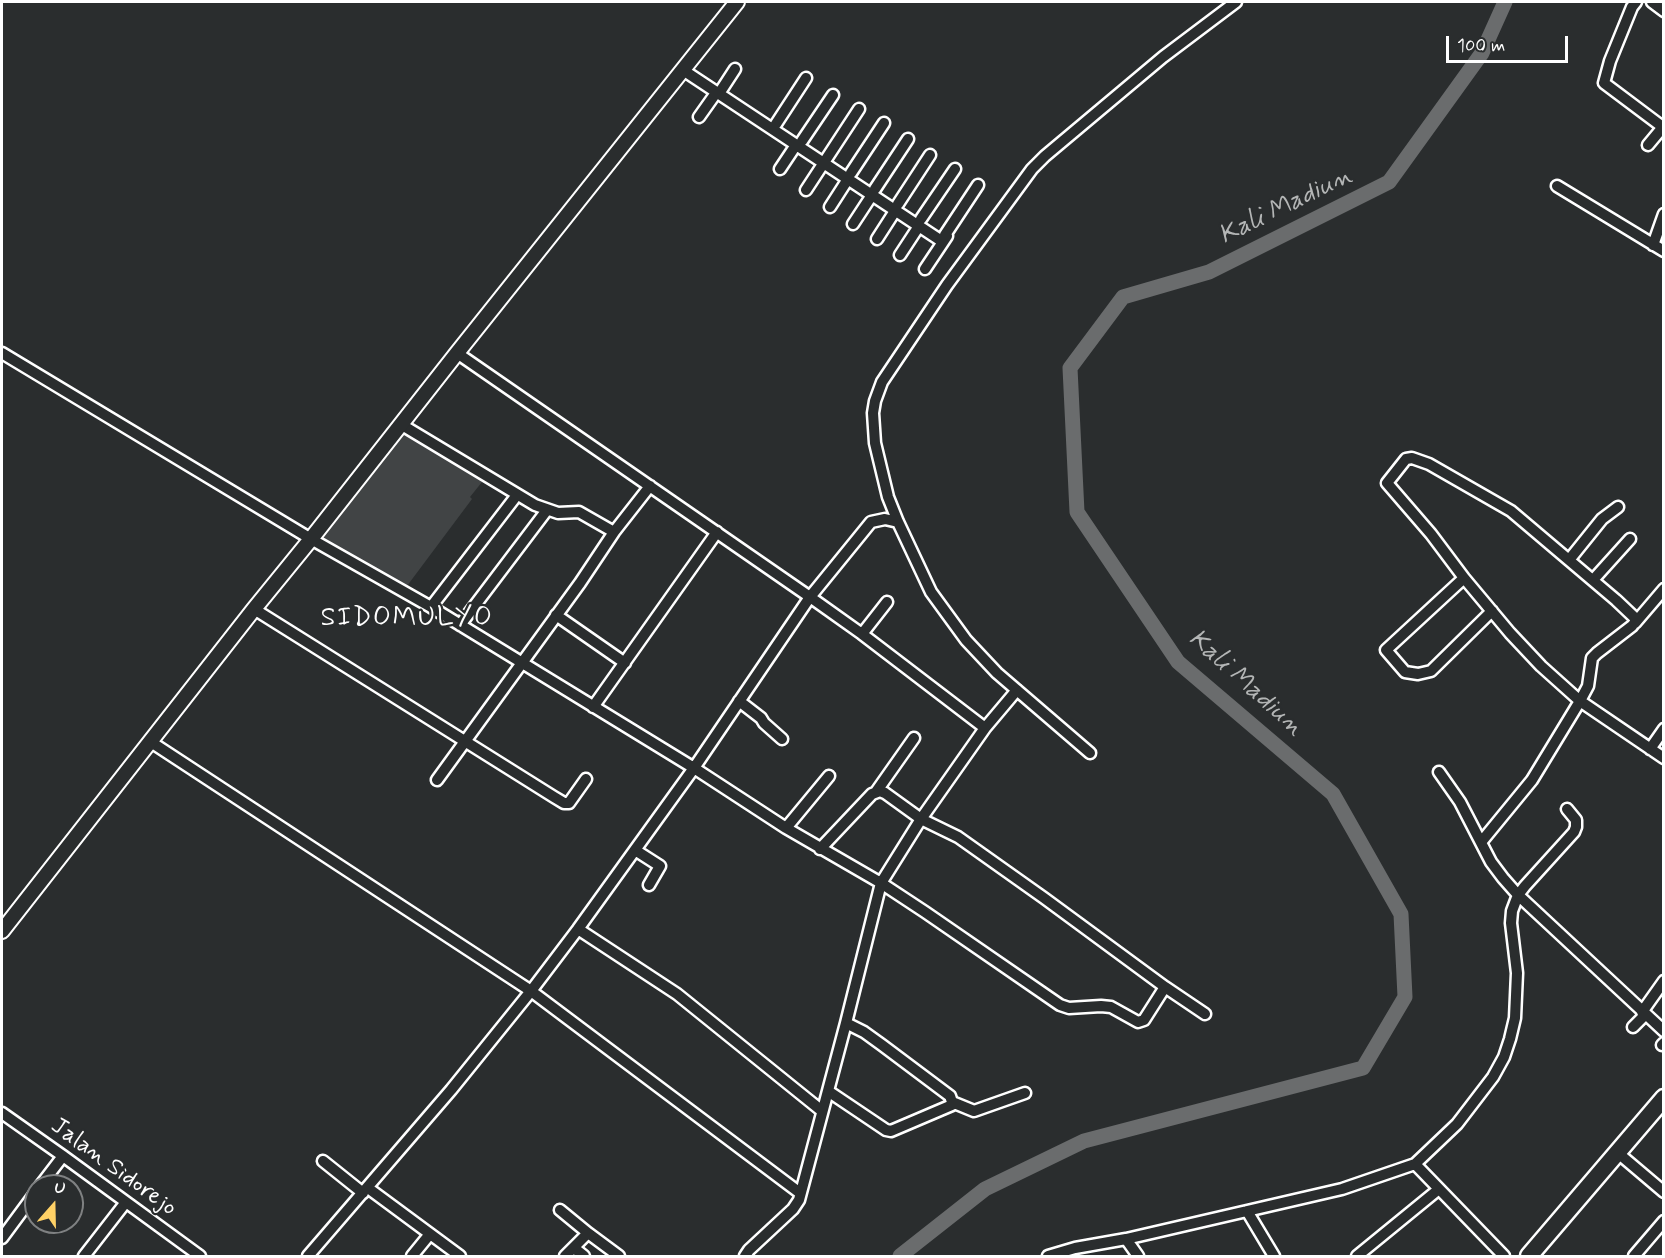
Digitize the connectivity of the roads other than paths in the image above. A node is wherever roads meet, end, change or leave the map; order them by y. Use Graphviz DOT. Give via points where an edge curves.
graph roads {
  1 [pos="737,2"];
  2 [pos="1236,2"];
  3 [pos="1636,2"];
  4 [pos="1652,2"];
  5 [pos="1664,11"];
  6 [pos="685,68"];
  7 [pos="735,69"];
  8 [pos="806,78"];
  9 [pos="719,91"];
  10 [pos="833,95"];
  11 [pos="859,109"];
  12 [pos="699,117"];
  13 [pos="884,123"];
  14 [pos="776,124"];
  15 [pos="1663,127"];
  16 [pos="908,139"];
  17 [pos="799,143"];
  18 [pos="1648,145"];
  19 [pos="930,155"];
  20 [pos="822,158"];
  21 [pos="780,169"];
  22 [pos="955,169"];
  23 [pos="849,176"];
  24 [pos="978,185"];
  25 [pos="1557,186"];
  26 [pos="806,190"];
  27 [pos="873,192"];
  28 [pos="830,207"];
  29 [pos="897,207"];
  30 [pos="1664,214"];
  31 [pos="920,223"];
  32 [pos="853,224"];
  33 [pos="944,238"];
  34 [pos="877,239"];
  35 [pos="1653,245"];
  36 [pos="1664,251"];
  37 [pos="900,255"];
  38 [pos="925,269"];
  39 [pos="2,353"];
  40 [pos="457,354"];
  41 [pos="402,425"];
  42 [pos="650,486"];
  43 [pos="517,495"];
  44 [pos="1618,507"];
  45 [pos="547,510"];
  46 [pos="897,522"];
  47 [pos="614,532"];
  48 [pos="717,532"];
  49 [pos="312,539"];
  50 [pos="1630,539"];
  51 [pos="1569,560"];
  52 [pos="1464,578"];
  53 [pos="1593,580"];
  54 [pos="1664,589"];
  55 [pos="810,597"];
  56 [pos="887,602"];
  57 [pos="430,607"];
  58 [pos="254,609"];
  59 [pos="1492,611"];
  60 [pos="556,615"];
  61 [pos="1635,623"];
  62 [pos="460,626"];
  63 [pos="862,634"];
  64 [pos="522,663"];
  65 [pos="625,663"];
  66 [pos="1017,690"];
  67 [pos="739,701"];
  68 [pos="1580,701"];
  69 [pos="593,707"];
  70 [pos="985,728"];
  71 [pos="1664,729"];
  72 [pos="914,738"];
  73 [pos="782,739"];
  74 [pos="151,741"];
  75 [pos="464,742"];
  76 [pos="1650,749"];
  77 [pos="1090,753"];
  78 [pos="1664,758"];
  79 [pos="694,768"];
  80 [pos="1438,772"];
  81 [pos="829,776"];
  82 [pos="586,779"];
  83 [pos="437,780"];
  84 [pos="876,792"];
  85 [pos="1567,809"];
  86 [pos="921,819"];
  87 [pos="786,828"];
  88 [pos="1482,841"];
  89 [pos="820,849"];
  90 [pos="635,850"];
  91 [pos="881,883"];
  92 [pos="649,885"];
  93 [pos="1518,895"];
  94 [pos="578,929"];
  95 [pos="2,931"];
  96 [pos="1664,981"];
  97 [pos="1165,987"];
  98 [pos="531,991"];
  99 [pos="1644,1013"];
  100 [pos="1205,1014"];
  101 [pos="846,1023"];
  102 [pos="1633,1028"];
  103 [pos="1664,1031"];
  104 [pos="828,1091"];
  105 [pos="1025,1093"];
  106 [pos="1664,1098"];
  107 [pos="952,1102"];
  108 [pos="822,1111"];
  109 [pos="2,1114"];
  110 [pos="1618,1153"];
  111 [pos="63,1156"];
  112 [pos="323,1161"];
  113 [pos="1415,1164"];
  114 [pos="49,1174"];
  115 [pos="1439,1189"];
  116 [pos="366,1190"];
  117 [pos="1664,1192"];
  118 [pos="800,1193"];
  119 [pos="126,1202"];
  120 [pos="24,1208"];
  121 [pos="560,1210"];
  122 [pos="1247,1211"];
  123 [pos="1664,1221"];
  124 [pos="588,1233"];
  125 [pos="430,1234"];
  126 [pos="2,1238"];
  127 [pos="1126,1239"];
  128 [pos="574,1248"];
  129 [pos="313,1255"];
  130 [pos="84,1257"];
  131 [pos="200,1257"];
  132 [pos="412,1257"];
  133 [pos="459,1257"];
  134 [pos="565,1257"];
  135 [pos="584,1257"];
  136 [pos="619,1257"];
  137 [pos="745,1257"];
  138 [pos="1048,1257"];
  139 [pos="1138,1257"];
  140 [pos="1274,1257"];
  141 [pos="1357,1257"];
  142 [pos="1504,1257"];
  143 [pos="1529,1257"];
  144 [pos="1634,1257"];
  1 -- 6 [label="main road"];
  2 -- 46 [label="street" via="1154,64 1032,169 882,382 873,413 876,443"];
  3 -- 15 [label="street" via="1604,83"];
  4 -- 5 [label="street"];
  6 -- 9 [label="street"];
  6 -- 40 [label="main road"];
  7 -- 9 [label="street"];
  8 -- 14 [label="street"];
  9 -- 12 [label="street"];
  9 -- 14 [label="street"];
  9 -- 17 [label="street"];
  10 -- 17 [label="street"];
  11 -- 20 [label="street"];
  13 -- 23 [label="street"];
  14 -- 17 [label="street"];
  15 -- 18 [label="street"];
  16 -- 27 [label="street"];
  17 -- 20 [label="street"];
  17 -- 21 [label="street"];
  19 -- 29 [label="street"];
  20 -- 23 [label="street"];
  20 -- 26 [label="street"];
  22 -- 31 [label="street"];
  23 -- 27 [label="street"];
  23 -- 28 [label="street"];
  24 -- 33 [label="street"];
  25 -- 35 [label="street"];
  27 -- 29 [label="street"];
  27 -- 32 [label="street"];
  29 -- 31 [label="street"];
  29 -- 34 [label="street"];
  30 -- 35 [label="street"];
  31 -- 33 [label="street"];
  31 -- 37 [label="street"];
  33 -- 38 [label="street"];
  35 -- 36 [label="street"];
  39 -- 49 [label="street"];
  40 -- 41 [label="main road"];
  40 -- 42 [label="street"];
  41 -- 43 [label="street"];
  41 -- 49 [label="main road"];
  42 -- 47 [label="street"];
  42 -- 48 [label="street"];
  43 -- 45 [label="street"];
  43 -- 57 [label="street"];
  44 -- 51 [label="street" via="1602,519"];
  45 -- 47 [label="street" via="585,513"];
  45 -- 62 [label="street"];
  46 -- 55 [label="street" via="871,522"];
  46 -- 66 [label="street" via="944,611 966,640"];
  47 -- 60 [label="street"];
  48 -- 55 [label="street"];
  48 -- 65 [label="street"];
  49 -- 57 [label="street"];
  49 -- 58 [label="main road"];
  50 -- 53 [label="street"];
  51 -- 52 [label="street" via="1499,503 1429,464 1406,459 1387,483"];
  51 -- 53 [label="street"];
  52 -- 59 [label="street"];
  52 -- 59 [label="street" via="1386,650 1405,672 1431,670"];
  53 -- 61 [label="street" via="1635,618"];
  54 -- 61 [label="street"];
  55 -- 63 [label="street"];
  55 -- 67 [label="street"];
  56 -- 63 [label="street"];
  57 -- 62 [label="street"];
  58 -- 74 [label="main road"];
  58 -- 75 [label="street"];
  59 -- 68 [label="street"];
  60 -- 64 [label="street"];
  60 -- 65 [label="street"];
  61 -- 68 [label="street" via="1592,658 1588,686"];
  62 -- 64 [label="street"];
  63 -- 70 [label="street"];
  64 -- 69 [label="street"];
  64 -- 75 [label="street"];
  65 -- 69 [label="street"];
  66 -- 70 [label="street"];
  66 -- 77 [label="street"];
  67 -- 73 [label="street"];
  67 -- 79 [label="street"];
  68 -- 76 [label="street"];
  68 -- 88 [label="street" via="1532,780"];
  69 -- 79 [label="street"];
  70 -- 86 [label="street"];
  71 -- 76 [label="street"];
  72 -- 84 [label="street"];
  74 -- 95 [label="main road"];
  74 -- 98 [label="street"];
  75 -- 82 [label="street" via="568,804"];
  75 -- 83 [label="street"];
  76 -- 78 [label="street"];
  79 -- 87 [label="street"];
  79 -- 90 [label="street"];
  80 -- 88 [label="street"];
  81 -- 87 [label="street"];
  84 -- 86 [label="street" via="885,793"];
  84 -- 89 [label="street"];
  85 -- 93 [label="street" via="1576,820 1574,832"];
  86 -- 91 [label="street"];
  86 -- 97 [label="street" via="958,837"];
  87 -- 89 [label="street"];
  88 -- 93 [label="street" via="1491,862"];
  89 -- 91 [label="street"];
  90 -- 92 [label="street" via="660,866"];
  90 -- 94 [label="street"];
  91 -- 97 [label="street" via="1060,1005 1112,1007 1138,1022 1144,1020"];
  91 -- 101 [label="street"];
  93 -- 99 [label="street"];
  93 -- 113 [label="street" via="1511,923 1515,1018 1504,1058 1457,1124"];
  94 -- 98 [label="street"];
  94 -- 108 [label="street" via="677,994"];
  96 -- 99 [label="street"];
  97 -- 100 [label="street"];
  98 -- 116 [label="street"];
  98 -- 118 [label="street"];
  99 -- 102 [label="street"];
  99 -- 103 [label="street"];
  101 -- 104 [label="street"];
  101 -- 107 [label="street" via="891,1052 950,1096"];
  104 -- 107 [label="street" via="891,1131"];
  104 -- 108 [label="street"];
  105 -- 107 [label="street" via="974,1111"];
  106 -- 110 [label="highway"];
  108 -- 118 [label="street"];
  109 -- 111 [label="street, Jalan Sidorejo"];
  110 -- 117 [label="street"];
  110 -- 143 [label="highway"];
  111 -- 114 [label="street"];
  111 -- 119 [label="street, Jalan Sidorejo"];
  112 -- 116 [label="street"];
  113 -- 115 [label="street"];
  113 -- 122 [label="street" via="1342,1189"];
  115 -- 141 [label="street"];
  115 -- 142 [label="street"];
  116 -- 125 [label="street"];
  116 -- 129 [label="street"];
  118 -- 137 [label="street" via="793,1209"];
  119 -- 130 [label="street"];
  119 -- 131 [label="street, Jalan Sidorejo"];
  120 -- 126 [label="street"];
  121 -- 124 [label="street"];
  122 -- 127 [label="street"];
  122 -- 140 [label="street"];
  123 -- 144 [label="street"];
  124 -- 128 [label="street"];
  124 -- 136 [label="street"];
  125 -- 132 [label="street"];
  125 -- 133 [label="street"];
  127 -- 138 [label="street"];
  127 -- 139 [label="street"];
  128 -- 134 [label="street"];
  128 -- 135 [label="street"];
}
